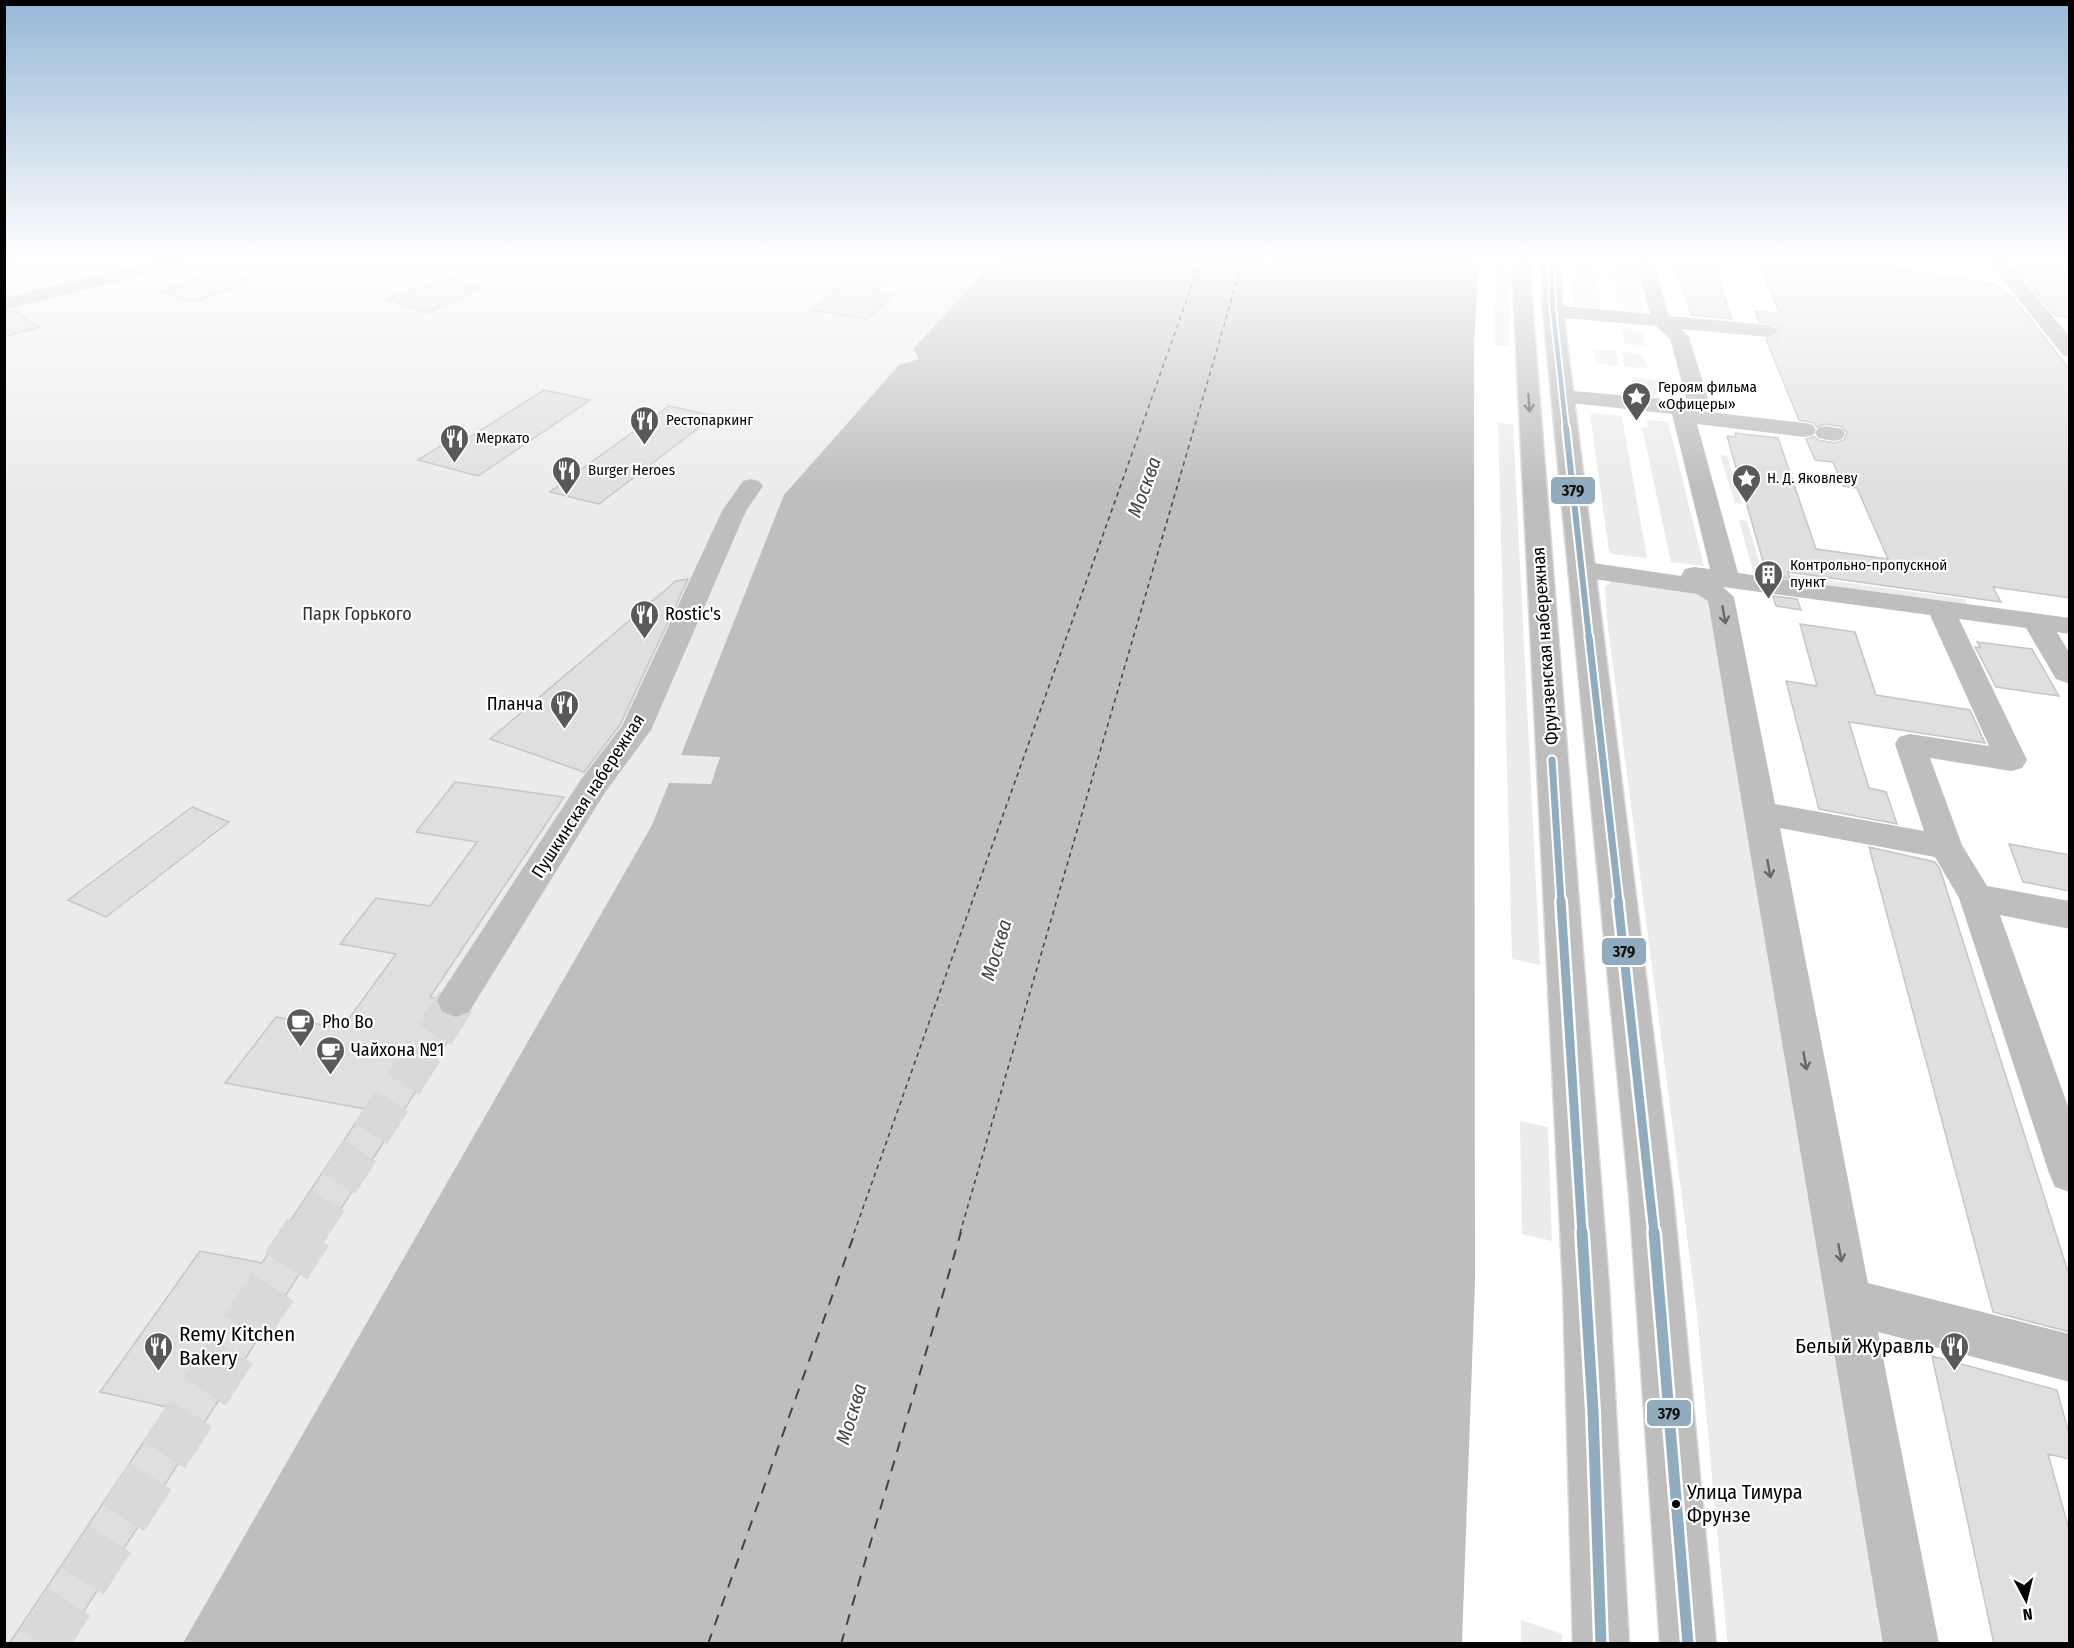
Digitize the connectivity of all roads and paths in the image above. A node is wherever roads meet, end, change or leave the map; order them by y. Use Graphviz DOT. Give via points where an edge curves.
graph roads {
  1 [pos="1525,337"];
  2 [pos="1555,337"];
  3 [pos="1679,337"];
  4 [pos="2059,337"];
  5 [pos="2070,351"];
  6 [pos="1562,396"];
  7 [pos="1683,412"];
  8 [pos="1822,432"];
  9 [pos="751,486"];
  10 [pos="1580,564"];
  11 [pos="1726,579"];
  12 [pos="1940,608"];
  13 [pos="2036,621"];
  14 [pos="2070,626"];
  15 [pos="2070,675"];
  16 [pos="1759,813"];
  17 [pos="1946,847"];
  18 [pos="1976,897"];
  19 [pos="2070,915"];
  20 [pos="456,1001"];
  21 [pos="2070,1173"];
  22 [pos="1848,1301"];
  23 [pos="2070,1358"];
  24 [pos="1601,1644"];
  25 [pos="1688,1644"];
  26 [pos="1911,1644"];
  1 -- 24 [label="main road, Фрунзенская набережная, one-way" via="1592,1377"];
  2 -- 6 [label="main road"];
  3 -- 7 [label="main road" via="1699,405"];
  4 -- 5 [label="main road"];
  6 -- 7 [label="main road"];
  6 -- 10 [label="main road"];
  7 -- 8 [label="main road"];
  7 -- 11 [label="main road"];
  9 -- 20 [label="main road, Пушкинская набережная" via="734,512 636,730 593,786"];
  10 -- 11 [label="main road"];
  10 -- 16 [label="main road, one-way" via="1704,587 1719,594"];
  10 -- 25 [label="main road" via="1651,1194"];
  11 -- 12 [label="main road"];
  12 -- 13 [label="main road"];
  12 -- 17 [label="main road" via="2011,760 1910,744"];
  13 -- 14 [label="main road"];
  13 -- 15 [label="main road"];
  16 -- 17 [label="main road"];
  16 -- 22 [label="main road, one-way"];
  17 -- 18 [label="main road"];
  18 -- 19 [label="main road"];
  18 -- 21 [label="main road"];
  22 -- 23 [label="main road"];
  22 -- 26 [label="main road"];
}
